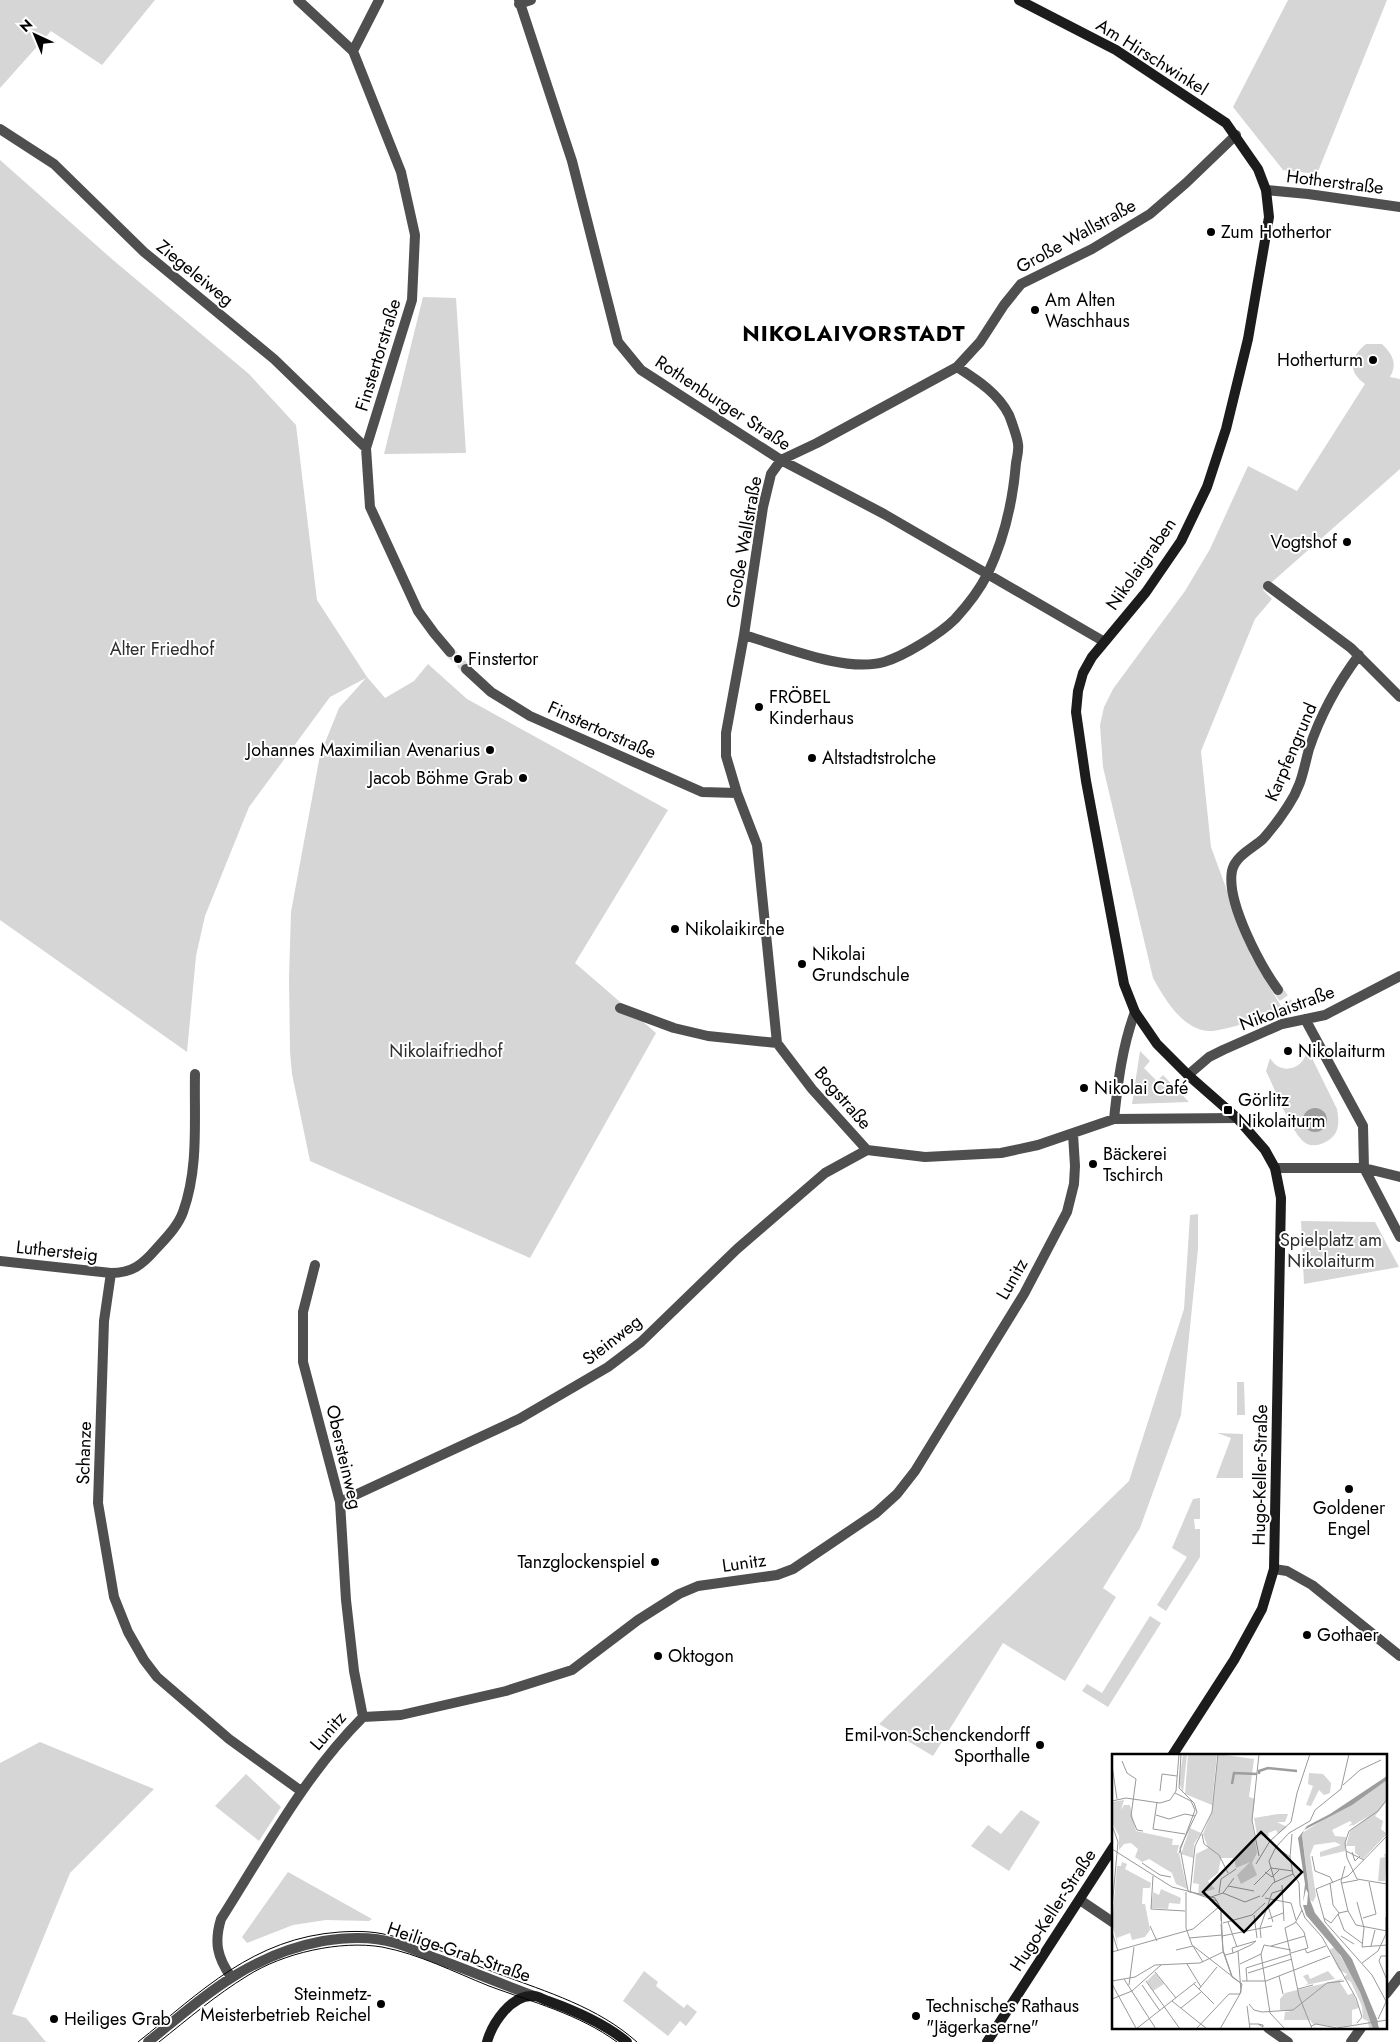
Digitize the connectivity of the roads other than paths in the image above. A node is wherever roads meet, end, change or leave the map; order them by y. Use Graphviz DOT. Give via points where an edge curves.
graph roads {
  1 [pos="298,0"];
  2 [pos="379,0"];
  3 [pos="530,0"];
  4 [pos="1019,0"];
  5 [pos="519,2"];
  6 [pos="353,51"];
  7 [pos="0,128"];
  8 [pos="1236,135"];
  9 [pos="1266,190"];
  10 [pos="1400,207"];
  11 [pos="957,367"];
  12 [pos="366,448"];
  13 [pos="781,460"];
  14 [pos="988,573"];
  15 [pos="1268,586"];
  16 [pos="744,635"];
  17 [pos="1103,641"];
  18 [pos="450,652"];
  19 [pos="1359,655"];
  20 [pos="466,669"];
  21 [pos="1400,697"];
  22 [pos="737,793"];
  23 [pos="1400,976"];
  24 [pos="1278,990"];
  25 [pos="620,1008"];
  26 [pos="1293,1011"];
  27 [pos="1135,1012"];
  28 [pos="1302,1020"];
  29 [pos="777,1043"];
  30 [pos="195,1074"];
  31 [pos="1188,1075"];
  32 [pos="1237,1118"];
  33 [pos="1114,1119"];
  34 [pos="1073,1134"];
  35 [pos="867,1150"];
  36 [pos="1275,1168"];
  37 [pos="1364,1168"];
  38 [pos="1400,1178"];
  39 [pos="1400,1237"];
  40 [pos="0,1261"];
  41 [pos="315,1265"];
  42 [pos="111,1273"];
  43 [pos="340,1502"];
  44 [pos="1274,1568"];
  45 [pos="1400,1656"];
  46 [pos="363,1717"];
  47 [pos="1173,1754"];
  48 [pos="301,1791"];
  49 [pos="1112,1849"];
  50 [pos="1080,1900"];
  51 [pos="1112,1922"];
  52 [pos="1400,1976"];
  53 [pos="231,1977"];
  54 [pos="1388,1991"];
  55 [pos="534,1996"];
  56 [pos="1271,2030"];
  57 [pos="1360,2030"];
  58 [pos="148,2042"];
  59 [pos="487,2042"];
  60 [pos="627,2042"];
  61 [pos="987,2042"];
  62 [pos="1288,2042"];
  63 [pos="1351,2042"];
  1 -- 6 [label="street"];
  2 -- 6 [label="street"];
  3 -- 5 [label="street"];
  4 -- 8 [label="street, Am Hirschwinkel" via="1116,50 1226,123"];
  5 -- 13 [label="street, Rothenburger Straße" via="572,161 618,342 641,370"];
  6 -- 12 [label="street, Finstertorstraße" via="401,172 415,235 412,300"];
  7 -- 12 [label="street, Ziegeleiweg" via="54,164 144,252 274,358"];
  8 -- 9 [label="street, Nikolaigraben" via="1258,169"];
  8 -- 11 [label="street, Große Wallstraße" via="1150,214 1092,249 1021,284 980,342"];
  9 -- 10 [label="street, Hotherstraße"];
  9 -- 17 [label="street, Nikolaigraben" via="1269,217 1248,339 1226,429 1207,487 1181,542 1146,592"];
  11 -- 13 [label="street, Große Wallstraße"];
  11 -- 14 [label="street" via="980,381 1002,403 1018,444 1007,519"];
  12 -- 18 [label="street, Finstertorstraße" via="370,508 418,612"];
  13 -- 14 [label="street, Rothenburger Straße"];
  13 -- 16 [label="street, Große Wallstraße" via="771,474 763,507"];
  14 -- 16 [label="street" via="954,620 884,662 858,665 833,662"];
  14 -- 17 [label="street, Rothenburger Straße"];
  15 -- 19 [label="street"];
  16 -- 22 [label="street, Große Wallstraße" via="726,733 726,756"];
  17 -- 27 [label="street, Nikolaigraben" via="1083,673 1076,712 1124,984"];
  19 -- 21 [label="street"];
  19 -- 24 [label="street, Karpfengrund" via="1341,680 1319,726 1295,795 1282,816 1240,857 1232,870 1233,893 1243,925 1256,956"];
  20 -- 22 [label="street, Finstertorstraße" via="491,692 530,716 702,792"];
  22 -- 29 [label="street, Große Wallstraße" via="757,845"];
  23 -- 28 [label="street, Nikolaistraße" via="1325,1015"];
  25 -- 29 [label="street" via="674,1028 708,1036"];
  26 -- 28 [label="street"];
  27 -- 31 [label="street, Nikolaigraben" via="1158,1044"];
  27 -- 33 [label="street" via="1126,1036 1118,1076"];
  28 -- 31 [label="street, Nikolaistraße" via="1282,1024 1223,1050"];
  28 -- 37 [label="street" via="1363,1126"];
  29 -- 35 [label="street, Bogstraße" via="812,1089"];
  30 -- 42 [label="street" via="193,1176 182,1213 167,1238 138,1267 125,1273"];
  31 -- 32 [label="street, Nikolaigraben"];
  32 -- 33 [label="street"];
  32 -- 36 [label="street, Nikolaigraben" via="1265,1150"];
  33 -- 34 [label="street, Bogstraße"];
  34 -- 35 [label="street, Bogstraße" via="1001,1153 925,1157"];
  34 -- 46 [label="street, Lunitz" via="1074,1184 1067,1212 1024,1294 915,1471 876,1513 792,1569 698,1586 679,1594 638,1620 572,1670 506,1691 401,1715"];
  35 -- 43 [label="street, Steinweg" via="825,1173 737,1249 641,1342 608,1367 519,1419"];
  36 -- 37 [label="street"];
  36 -- 44 [label="street, Hugo-Keller-Straße" via="1281,1198"];
  37 -- 38 [label="street"];
  37 -- 39 [label="street"];
  40 -- 42 [label="street, Luthersteig"];
  41 -- 43 [label="street, Obersteinweg" via="303,1312 303,1362"];
  42 -- 48 [label="street, Schanze" via="104,1321 98,1503 114,1597 128,1632 157,1677 229,1739"];
  43 -- 46 [label="street, Obersteinweg" via="346,1600"];
  44 -- 45 [label="street" via="1287,1571 1312,1585"];
  44 -- 47 [label="street, Hugo-Keller-Straße" via="1262,1608 1234,1660"];
  46 -- 48 [label="street, Lunitz" via="339,1741"];
  48 -- 53 [label="street, Lunitz" via="220,1919 216,1946"];
  49 -- 50 [label="street, Hugo-Keller-Straße"];
  50 -- 51 [label="street"];
  50 -- 61 [label="street, Hugo-Keller-Straße"];
  52 -- 54 [label="street"];
  53 -- 55 [label="street, Heilige-Grab-Straße" via="262,1960 305,1945 336,1939 369,1939 394,1943"];
  53 -- 58 [label="street, Heilige-Grab-Straße"];
  55 -- 59 [label="street" via="522,1998 508,2008 490,2032"];
  55 -- 60 [label="street" via="594,2020"];
  56 -- 62 [label="street"];
  57 -- 63 [label="street"];
}
